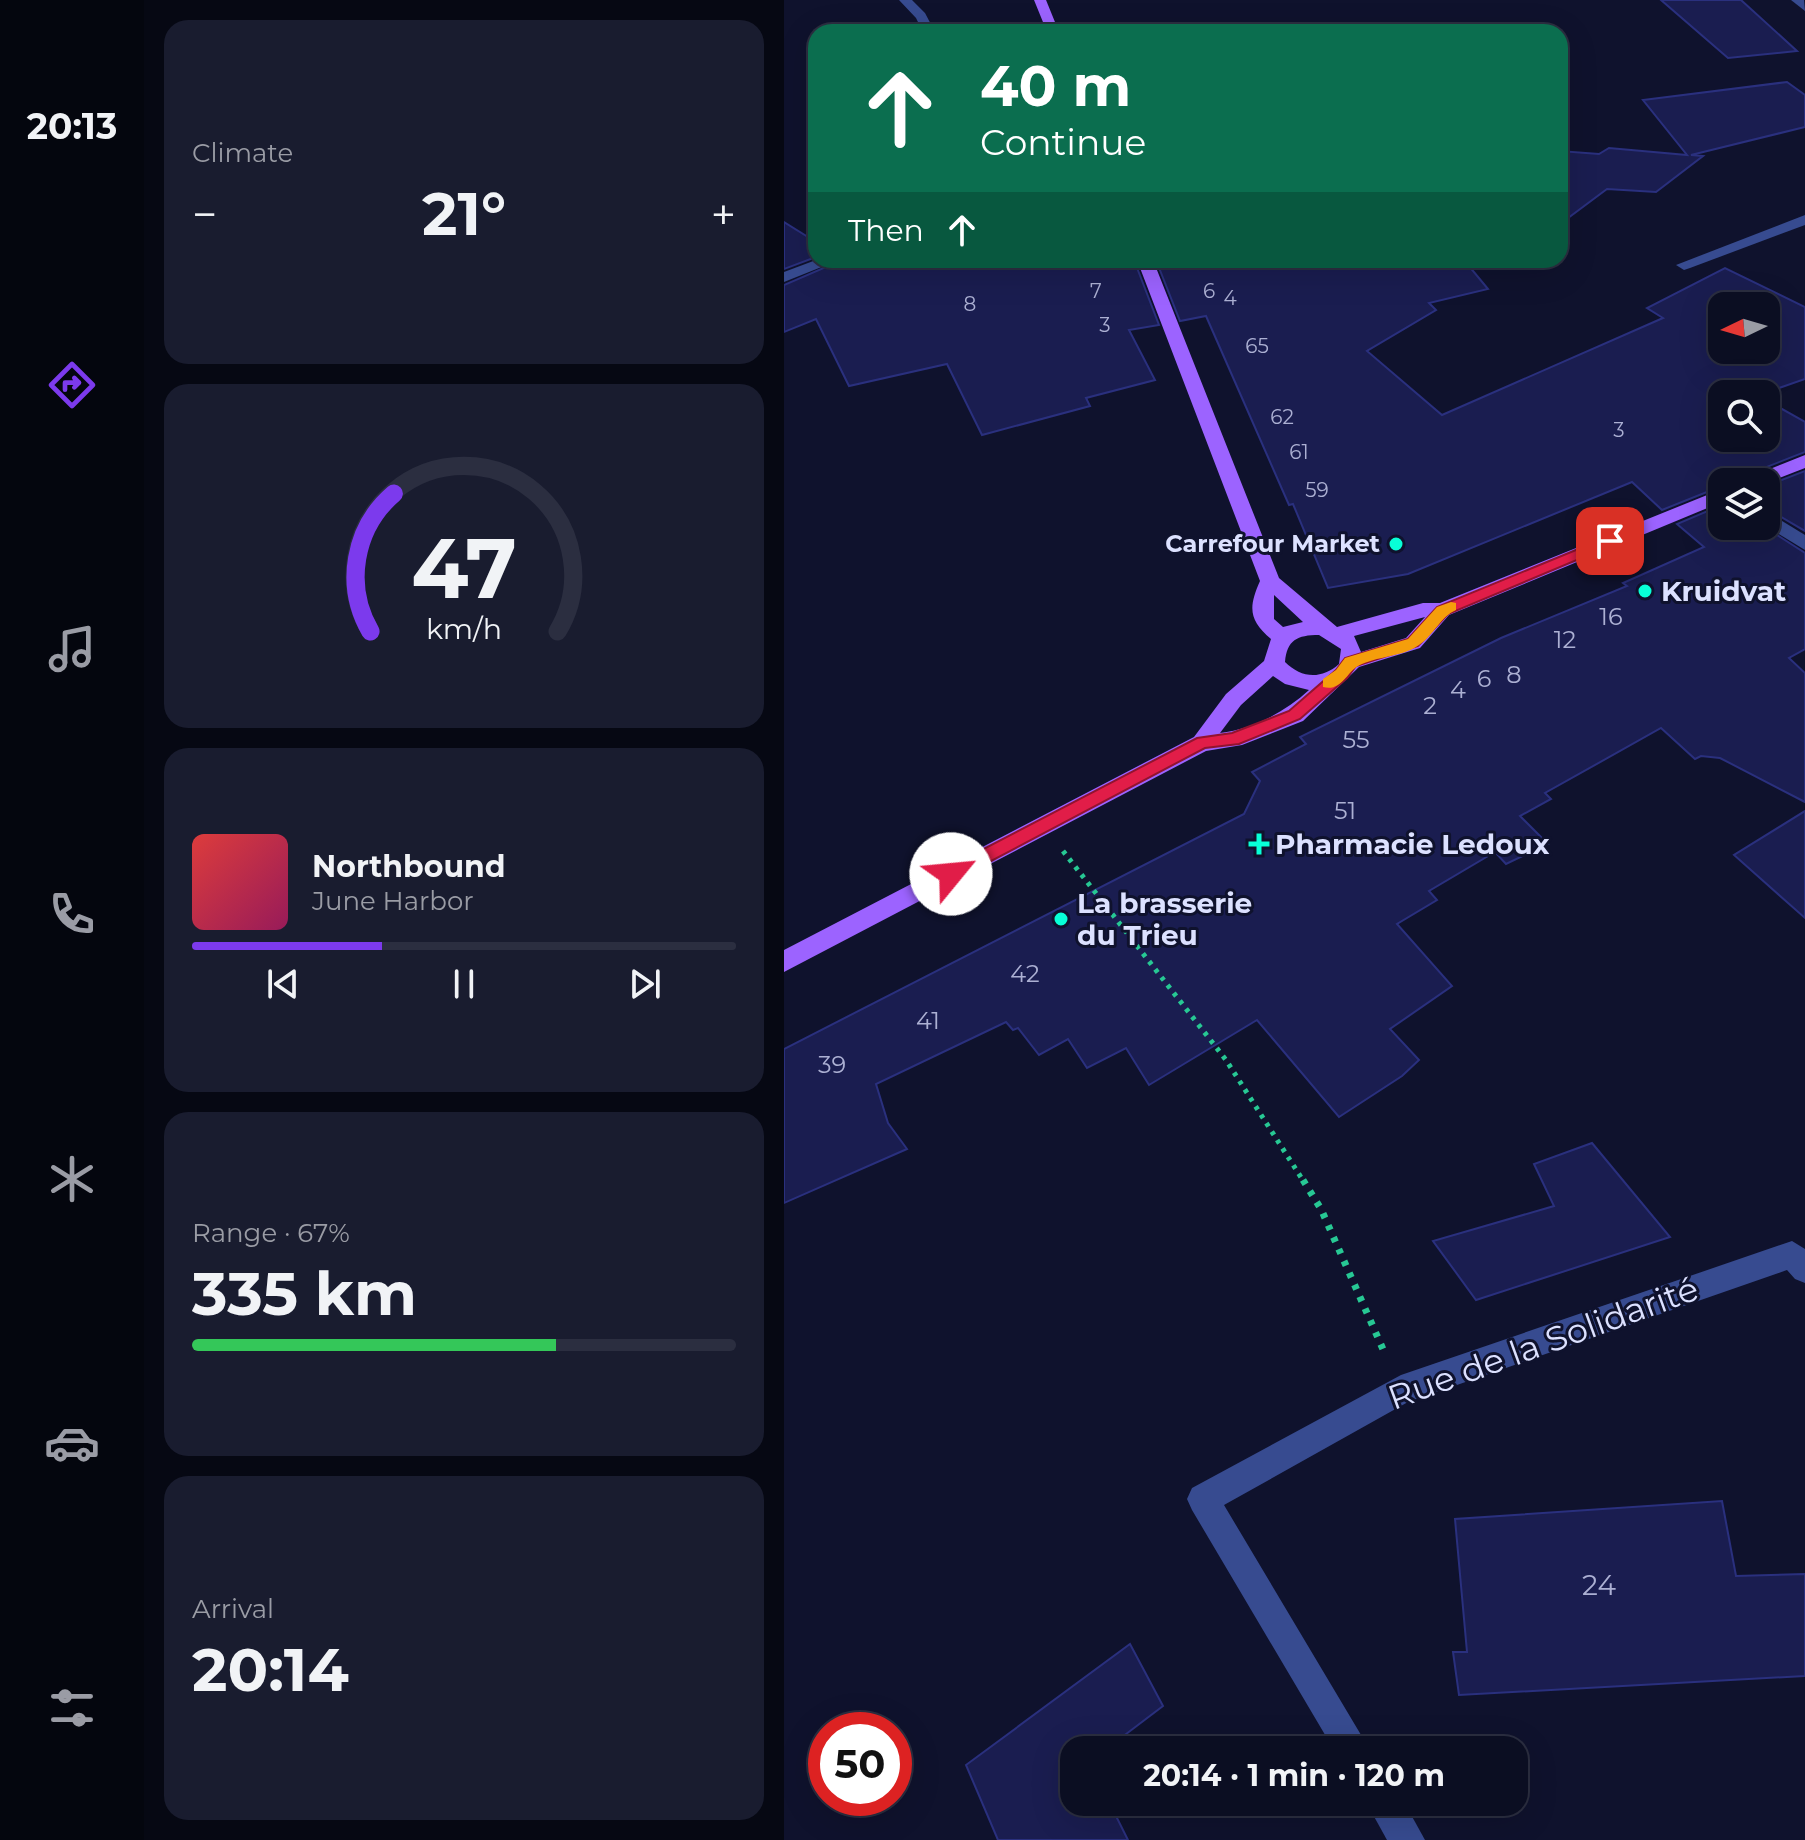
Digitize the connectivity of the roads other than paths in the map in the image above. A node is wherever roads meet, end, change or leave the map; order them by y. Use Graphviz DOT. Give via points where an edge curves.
graph roads {
  1 [pos="905,0"];
  2 [pos="1040,0"];
  3 [pos="1797,0"];
  4 [pos="1805,7"];
  5 [pos="925,24"];
  6 [pos="1050,24"];
  7 [pos="1805,220"];
  8 [pos="1684,265"];
  9 [pos="809,268"];
  10 [pos="1148,268"];
  11 [pos="784,277"];
  12 [pos="1805,461"];
  13 [pos="1780,471"];
  14 [pos="1708,501"];
  15 [pos="1780,527"];
  16 [pos="1805,544"];
  17 [pos="1270,581"];
  18 [pos="1442,610"];
  19 [pos="1330,631"];
  20 [pos="1281,637"];
  21 [pos="1351,662"];
  22 [pos="1274,664"];
  23 [pos="1331,680"];
  24 [pos="1202,743"];
  25 [pos="784,962"];
  26 [pos="1805,1269"];
  27 [pos="1345,1736"];
  28 [pos="1392,1816"];
  29 [pos="1407,1840"];
  1 -- 5 [label="street"];
  2 -- 6 [label="main road"];
  3 -- 4 [label="street"];
  7 -- 8 [label="street"];
  9 -- 11 [label="street"];
  10 -- 17 [label="main road"];
  12 -- 13 [label="main road"];
  14 -- 18 [label="main road"];
  15 -- 16 [label="street"];
  17 -- 19 [label="main road"];
  17 -- 20 [label="main road" via="1262,599 1264,622"];
  18 -- 19 [label="main road"];
  18 -- 21 [label="main road" via="1413,643"];
  19 -- 20 [label="main road" via="1302,628"];
  19 -- 21 [label="main road" via="1351,649"];
  20 -- 22 [label="main road"];
  21 -- 23 [label="main road"];
  22 -- 23 [label="main road" via="1304,683"];
  22 -- 24 [label="main road" via="1215,720"];
  23 -- 24 [label="main road" via="1295,715 1234,739"];
  24 -- 25 [label="main road"];
  26 -- 27 [label="street, Rue de la Solidarité" via="1792,1255 1401,1390 1203,1499"];
  28 -- 29 [label="street"];
}
